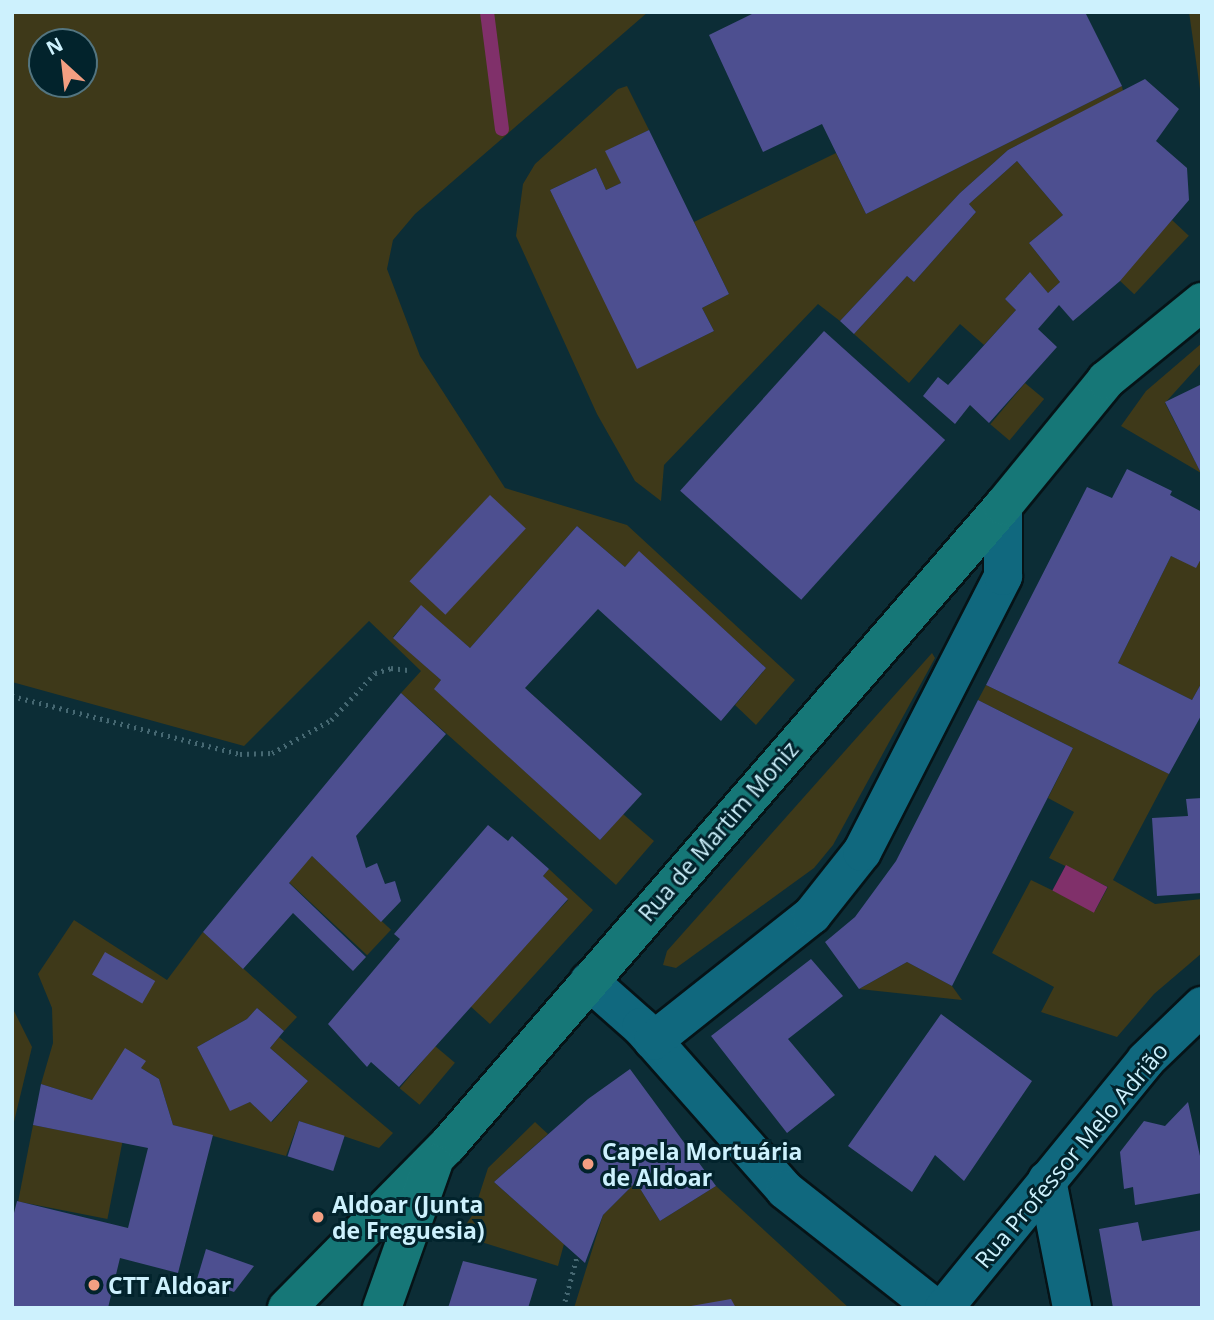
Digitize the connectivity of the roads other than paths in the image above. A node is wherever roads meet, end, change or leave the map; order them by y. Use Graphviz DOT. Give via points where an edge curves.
graph roads {
  1 [pos="1202,302"];
  2 [pos="1003,506"];
  3 [pos="589,981"];
  4 [pos="1202,1006"];
  5 [pos="653,1041"];
  6 [pos="435,1158"];
  7 [pos="1047,1180"];
  8 [pos="287,1308"];
  9 [pos="382,1308"];
  10 [pos="935,1308"];
  11 [pos="944,1308"];
  12 [pos="1072,1308"];
  1 -- 2 [label="street, Rua de Martim Moniz" via="1106,380"];
  2 -- 3 [label="street, Rua de Martim Moniz"];
  2 -- 5 [label="street" via="1003,576 862,852 812,915"];
  3 -- 5 [label="street"];
  3 -- 6 [label="street, Rua de Martim Moniz"];
  4 -- 7 [label="street, Rua Professor Melo Adrião" via="1146,1060"];
  5 -- 10 [label="street" via="785,1190"];
  6 -- 8 [label="street, Rua de Martim Moniz"];
  6 -- 9 [label="street"];
  7 -- 11 [label="street, Rua Professor Melo Adrião"];
  7 -- 12 [label="street"];
}
